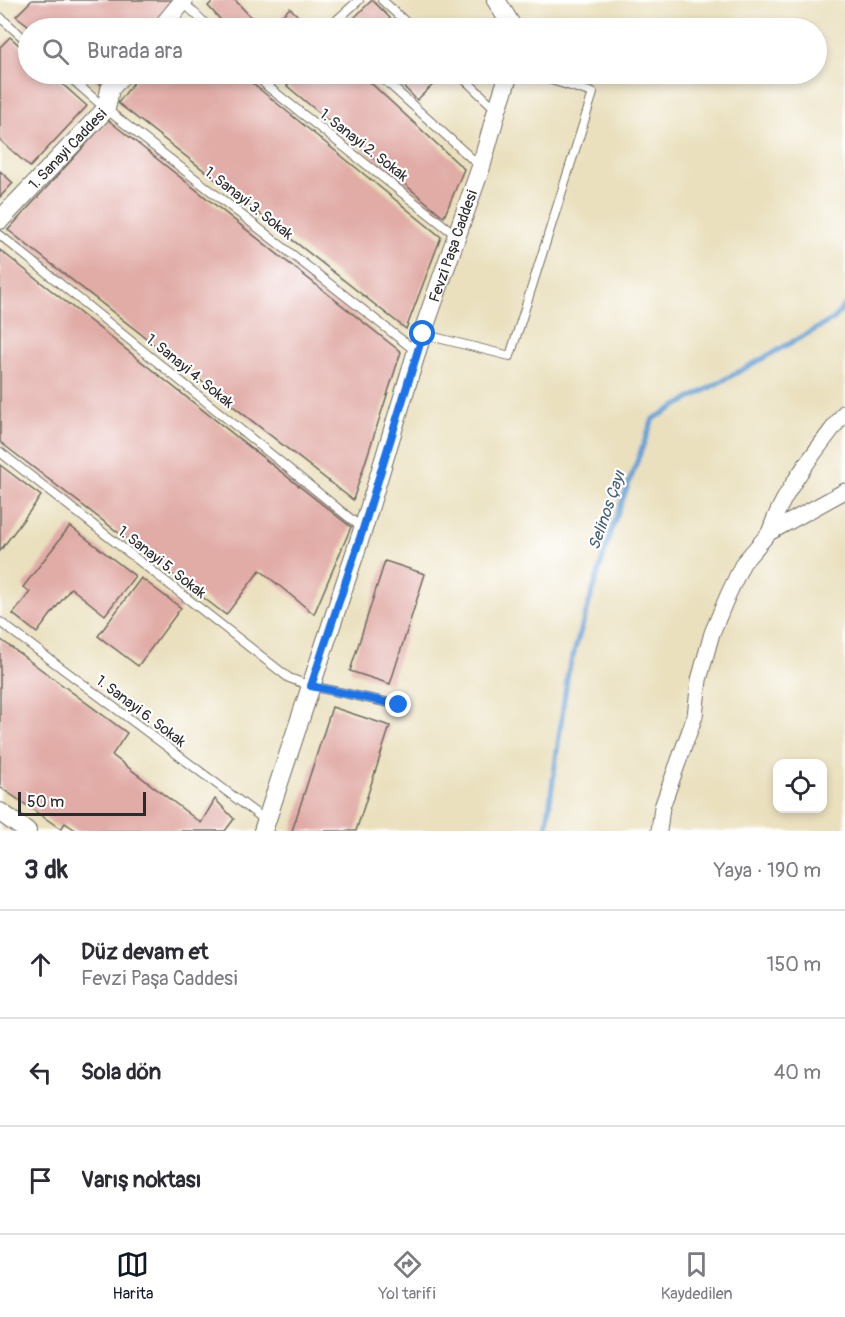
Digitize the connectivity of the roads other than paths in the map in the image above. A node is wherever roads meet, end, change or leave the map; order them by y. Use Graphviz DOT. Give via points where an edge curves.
graph roads {
  1 [pos="358,0"];
  2 [pos="382,0"];
  3 [pos="497,0"];
  4 [pos="184,1"];
  5 [pos="0,17"];
  6 [pos="169,18"];
  7 [pos="200,18"];
  8 [pos="339,18"];
  9 [pos="401,18"];
  10 [pos="507,18"];
  11 [pos="18,33"];
  12 [pos="78,84"];
  13 [pos="114,84"];
  14 [pos="389,84"];
  15 [pos="469,84"];
  16 [pos="505,84"];
  17 [pos="565,84"];
  18 [pos="267,86"];
  19 [pos="106,108"];
  20 [pos="496,110"];
  21 [pos="481,167"];
  22 [pos="0,220"];
  23 [pos="0,235"];
  24 [pos="457,236"];
  25 [pos="423,334"];
  26 [pos="417,352"];
  27 [pos="845,412"];
  28 [pos="0,452"];
  29 [pos="845,491"];
  30 [pos="363,529"];
  31 [pos="769,534"];
  32 [pos="0,622"];
  33 [pos="311,686"];
  34 [pos="399,705"];
  35 [pos="0,812"];
  36 [pos="265,826"];
  37 [pos="27,831"];
  38 [pos="659,831"];
  1 -- 8 [label="lane"];
  2 -- 9 [label="lane"];
  3 -- 10 [label="street"];
  4 -- 6 [label="street"];
  4 -- 7 [label="lane"];
  5 -- 11 [label="lane"];
  12 -- 19 [label="lane, 1. Sanayi 3. Sokak"];
  13 -- 19 [label="street, 1. Sanayi Caddesi"];
  14 -- 21 [label="lane"];
  15 -- 20 [label="lane"];
  16 -- 20 [label="street, Fevzi Paşa Caddesi"];
  17 -- 25 [label="lane" via="594,93 510,356"];
  18 -- 24 [label="lane, 1. Sanayi 2. Sokak"];
  19 -- 22 [label="street, 1. Sanayi Caddesi"];
  19 -- 26 [label="lane, 1. Sanayi 3. Sokak"];
  20 -- 21 [label="street, Fevzi Paşa Caddesi"];
  21 -- 24 [label="street, Fevzi Paşa Caddesi"];
  23 -- 30 [label="lane, 1. Sanayi 4. Sokak"];
  24 -- 25 [label="street, Fevzi Paşa Caddesi"];
  25 -- 26 [label="street, Fevzi Paşa Caddesi"];
  26 -- 30 [label="street, Fevzi Paşa Caddesi"];
  27 -- 31 [label="street" via="789,490"];
  28 -- 33 [label="lane, 1. Sanayi 5. Sokak" via="289,678"];
  29 -- 31 [label="street"];
  30 -- 33 [label="street, Fevzi Paşa Caddesi"];
  31 -- 38 [label="street" via="743,563 712,633 694,716 662,807"];
  32 -- 36 [label="lane, 1. Sanayi 6. Sokak"];
  33 -- 34 [label="lane, 1. Sanayi 5. Sokak"];
  33 -- 36 [label="street, Fevzi Paşa Caddesi"];
  35 -- 37 [label="street"];
}
